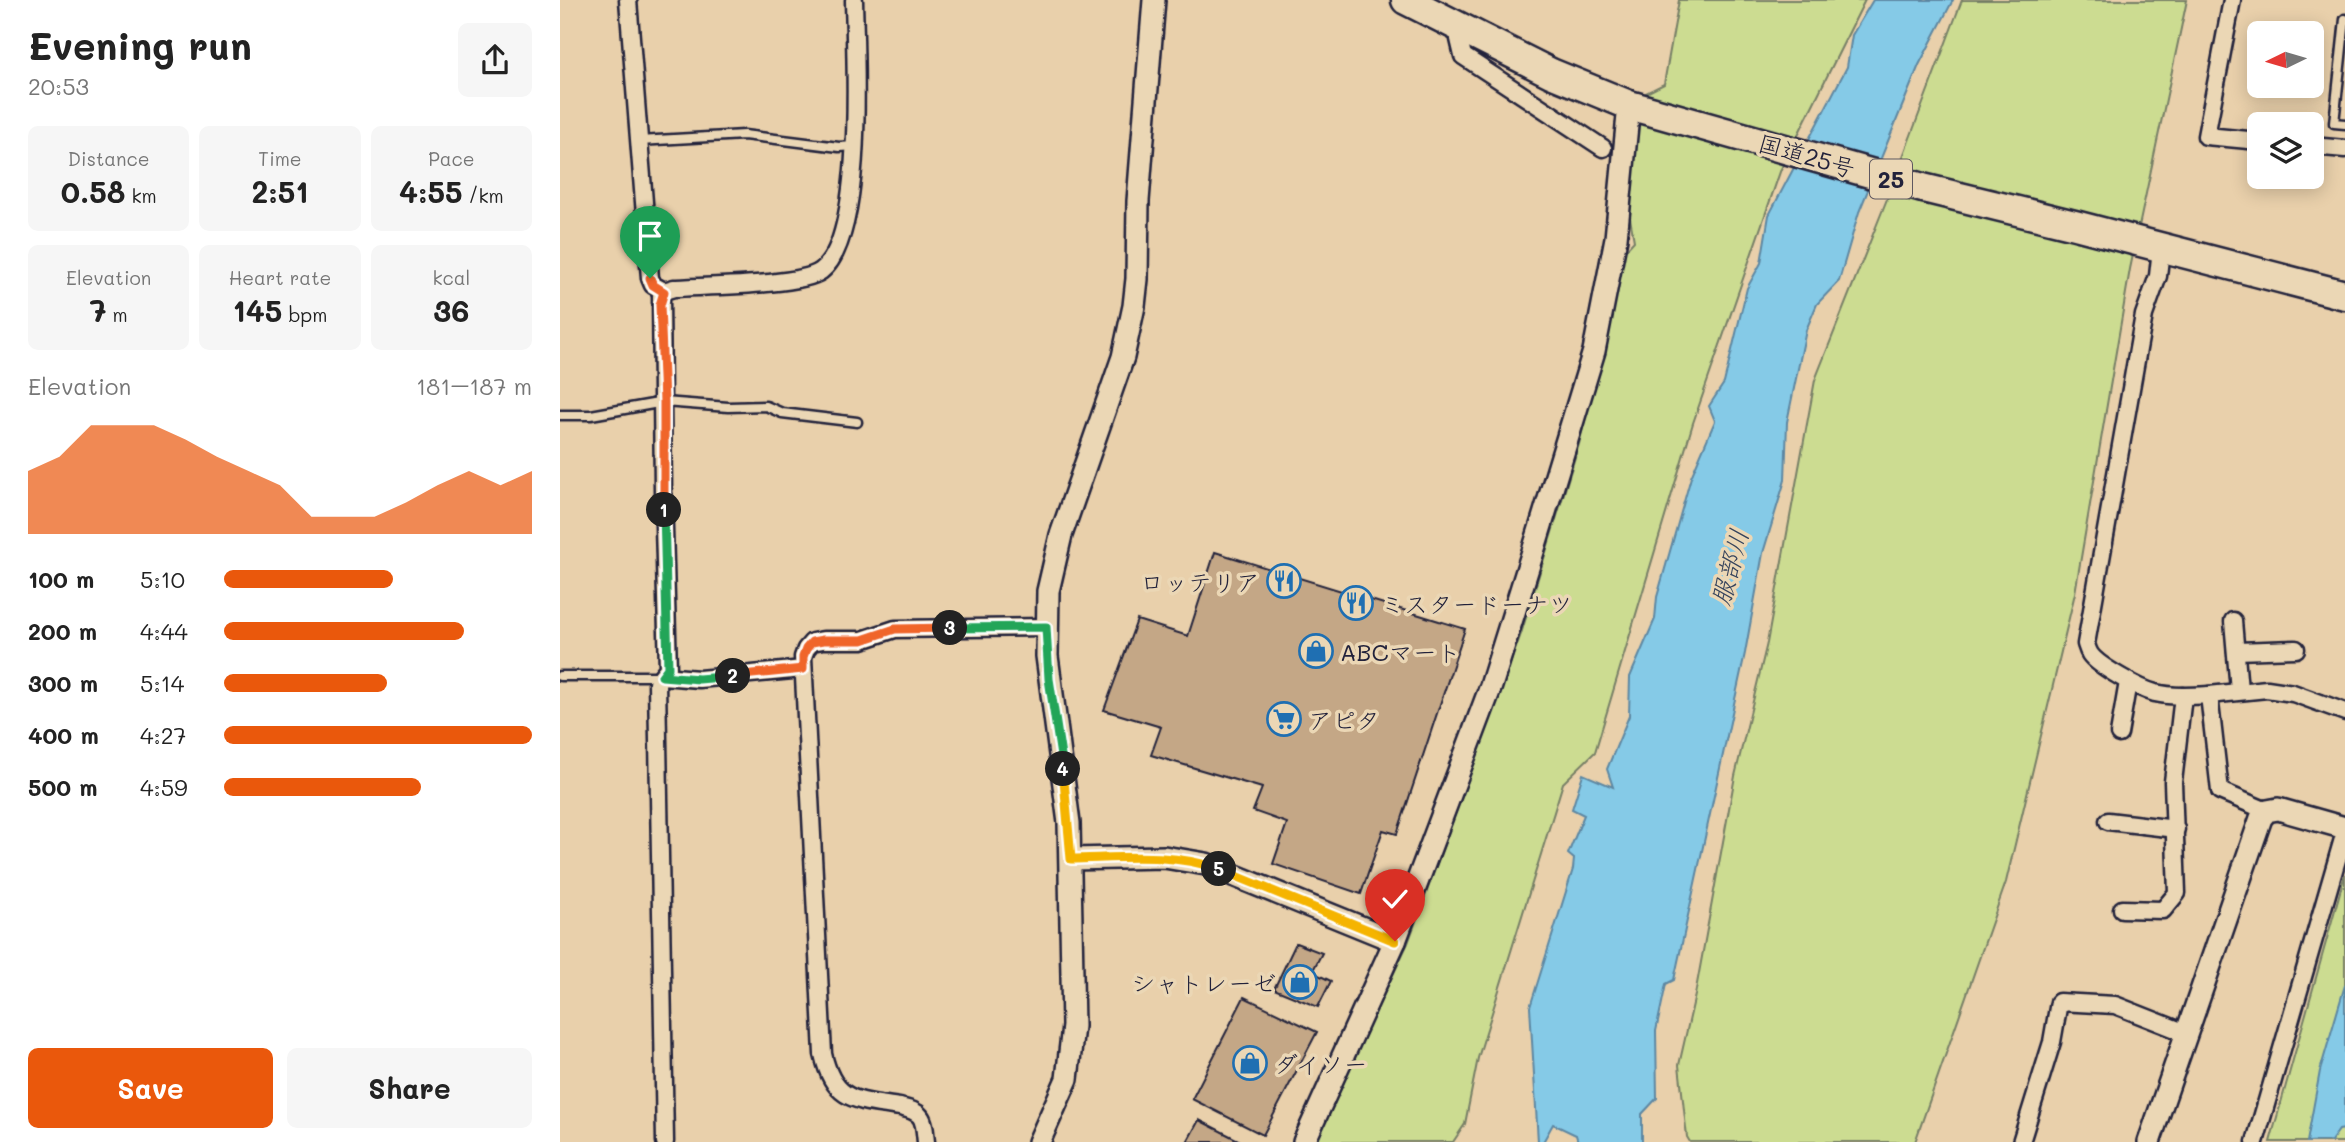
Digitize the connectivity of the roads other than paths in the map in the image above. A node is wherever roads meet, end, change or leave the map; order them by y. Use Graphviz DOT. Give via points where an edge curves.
graph roads {
  1 [pos="628,0"];
  2 [pos="854,0"];
  3 [pos="1154,0"];
  4 [pos="1406,0"];
  5 [pos="2231,0"];
  6 [pos="2345,19"];
  7 [pos="1462,27"];
  8 [pos="1629,105"];
  9 [pos="2345,124"];
  10 [pos="2247,140"];
  11 [pos="639,141"];
  12 [pos="856,146"];
  13 [pos="2324,147"];
  14 [pos="1603,148"];
  15 [pos="2345,149"];
  16 [pos="2157,248"];
  17 [pos="664,292"];
  18 [pos="2345,295"];
  19 [pos="664,402"];
  20 [pos="560,415"];
  21 [pos="857,422"];
  22 [pos="2233,621"];
  23 [pos="1046,627"];
  24 [pos="2296,649"];
  25 [pos="2235,651"];
  26 [pos="803,669"];
  27 [pos="662,676"];
  28 [pos="560,677"];
  29 [pos="2128,682"];
  30 [pos="2239,690"];
  31 [pos="2209,695"];
  32 [pos="2183,696"];
  33 [pos="2345,712"];
  34 [pos="2119,734"];
  35 [pos="2267,811"];
  36 [pos="2108,821"];
  37 [pos="2176,829"];
  38 [pos="2345,830"];
  39 [pos="1071,859"];
  40 [pos="2122,909"];
  41 [pos="1395,941"];
  42 [pos="2186,1033"];
  43 [pos="665,1142"];
  44 [pos="926,1142"];
  45 [pos="1039,1142"];
  46 [pos="1304,1142"];
  47 [pos="2021,1142"];
  48 [pos="2149,1142"];
  49 [pos="2255,1142"];
  1 -- 11 [label="street"];
  2 -- 12 [label="street"];
  3 -- 23 [label="street" via="1134,306 1117,377 1055,558"];
  4 -- 7 [label="highway, 国道25号 / 25"];
  5 -- 10 [label="street" via="2206,136"];
  6 -- 9 [label="lane" via="2334,123"];
  7 -- 8 [label="highway, 国道25号 / 25" via="1551,74"];
  7 -- 14 [label="street" via="1463,56"];
  8 -- 16 [label="highway, 国道25号 / 25"];
  8 -- 41 [label="street" via="1616,238 1586,382 1491,686"];
  11 -- 12 [label="lane" via="744,135"];
  11 -- 17 [label="street" via="650,278"];
  12 -- 17 [label="street" via="841,237 821,271 793,280"];
  13 -- 15 [label="street"];
  16 -- 18 [label="highway, 国道25号 / 25"];
  16 -- 29 [label="street" via="2158,276 2144,316 2086,644 2095,660"];
  17 -- 19 [label="street" via="660,305"];
  19 -- 20 [label="lane" via="590,415"];
  19 -- 21 [label="lane" via="766,406 782,413"];
  19 -- 27 [label="street" via="668,668"];
  22 -- 25 [label="street"];
  23 -- 26 [label="street" via="895,629 862,640 823,640 806,649"];
  23 -- 39 [label="street"];
  24 -- 25 [label="street"];
  25 -- 30 [label="street"];
  26 -- 27 [label="street" via="699,679"];
  26 -- 44 [label="street" via="827,1070 835,1087 848,1096 918,1113"];
  27 -- 28 [label="lane"];
  27 -- 43 [label="street" via="657,682"];
  29 -- 32 [label="street" via="2154,693"];
  29 -- 34 [label="street"];
  30 -- 31 [label="street"];
  30 -- 33 [label="street" via="2292,693"];
  31 -- 32 [label="street"];
  31 -- 35 [label="street" via="2220,791"];
  32 -- 37 [label="street" via="2173,782"];
  35 -- 38 [label="street" via="2278,809"];
  35 -- 42 [label="street"];
  36 -- 37 [label="street"];
  37 -- 40 [label="street" via="2177,893 2162,910"];
  38 -- 49 [label="street"];
  39 -- 41 [label="street" via="1164,857 1206,864"];
  39 -- 45 [label="street" via="1072,1044 1066,1079"];
  41 -- 46 [label="street"];
  42 -- 47 [label="street" via="2115,1005 2059,1002 2052,1042"];
  42 -- 48 [label="street"];
}
